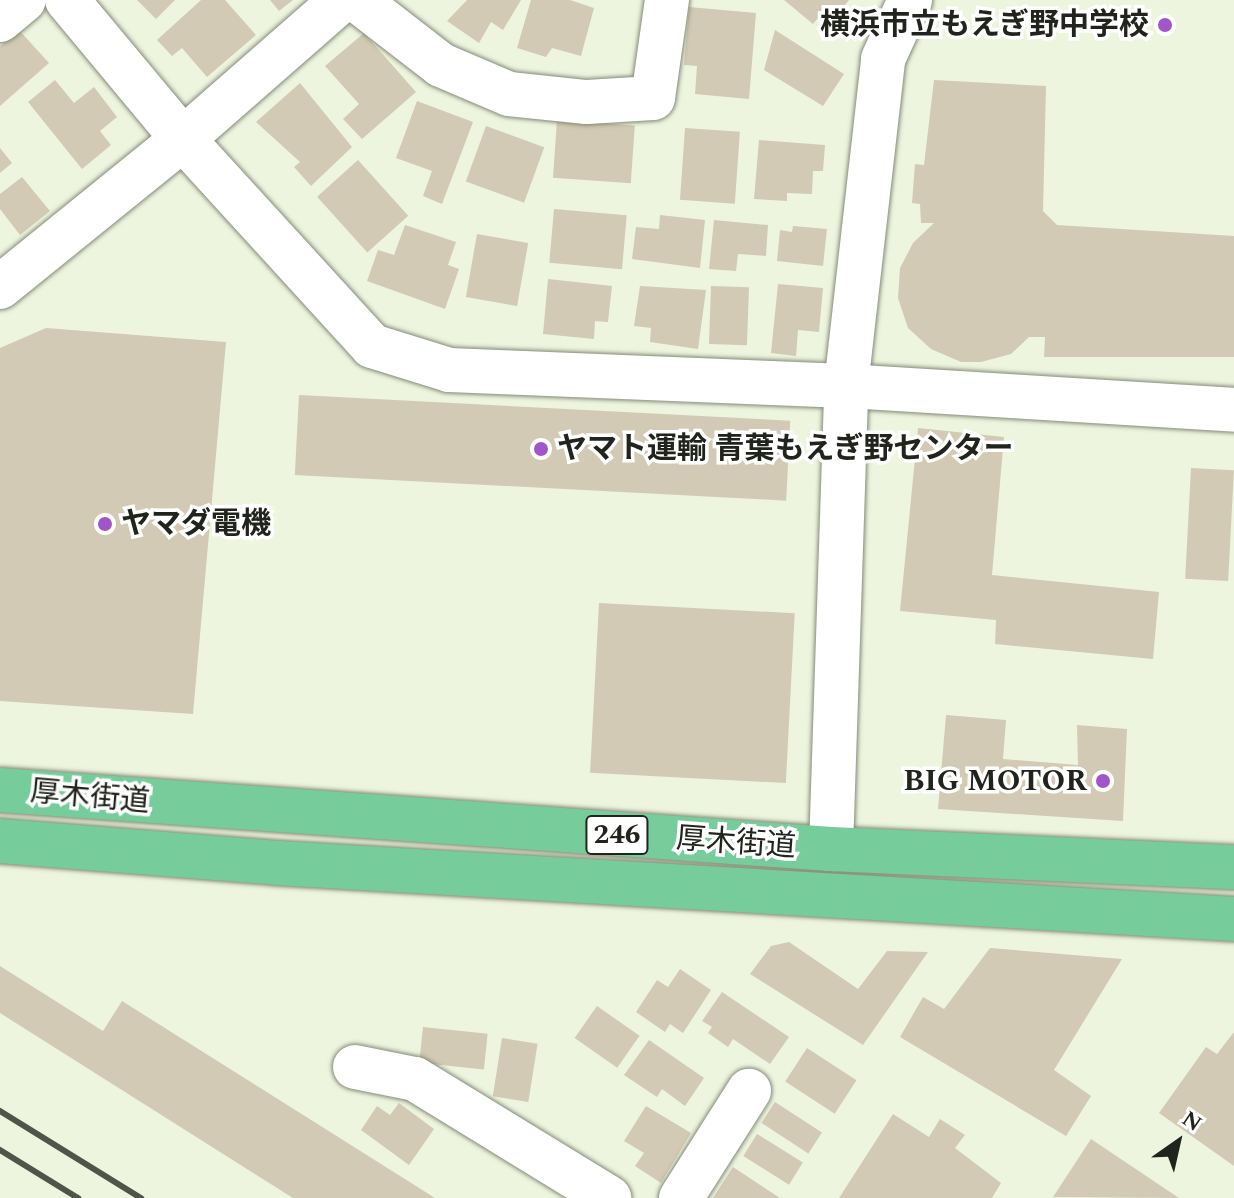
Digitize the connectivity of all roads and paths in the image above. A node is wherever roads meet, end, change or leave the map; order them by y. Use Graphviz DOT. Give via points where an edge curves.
graph roads {
  1 [pos="24,0"];
  2 [pos="67,0"];
  3 [pos="342,0"];
  4 [pos="357,0"];
  5 [pos="667,0"];
  6 [pos="910,0"];
  7 [pos="0,20"];
  8 [pos="183,139"];
  9 [pos="0,287"];
  10 [pos="846,386"];
  11 [pos="1234,410"];
  12 [pos="0,790"];
  13 [pos="0,841"];
  14 [pos="831,849"];
  15 [pos="1234,867"];
  16 [pos="1234,919"];
  17 [pos="355,1067"];
  18 [pos="749,1091"];
  19 [pos="609,1198"];
  20 [pos="681,1198"];
  1 -- 7 [label="street"];
  2 -- 8 [label="street"];
  3 -- 8 [label="street"];
  4 -- 5 [label="street" via="441,65 509,94 587,102 653,98"];
  6 -- 10 [label="street" via="883,59"];
  8 -- 9 [label="street"];
  8 -- 10 [label="street" via="372,346 449,370"];
  10 -- 11 [label="street"];
  10 -- 14 [label="street"];
  12 -- 14 [label="highway, 厚木街道 / 246"];
  13 -- 16 [label="highway, 厚木街道 / 246" via="277,863"];
  14 -- 15 [label="highway, 厚木街道 / 246"];
  17 -- 19 [label="street" via="415,1079"];
  18 -- 20 [label="street"];
}
